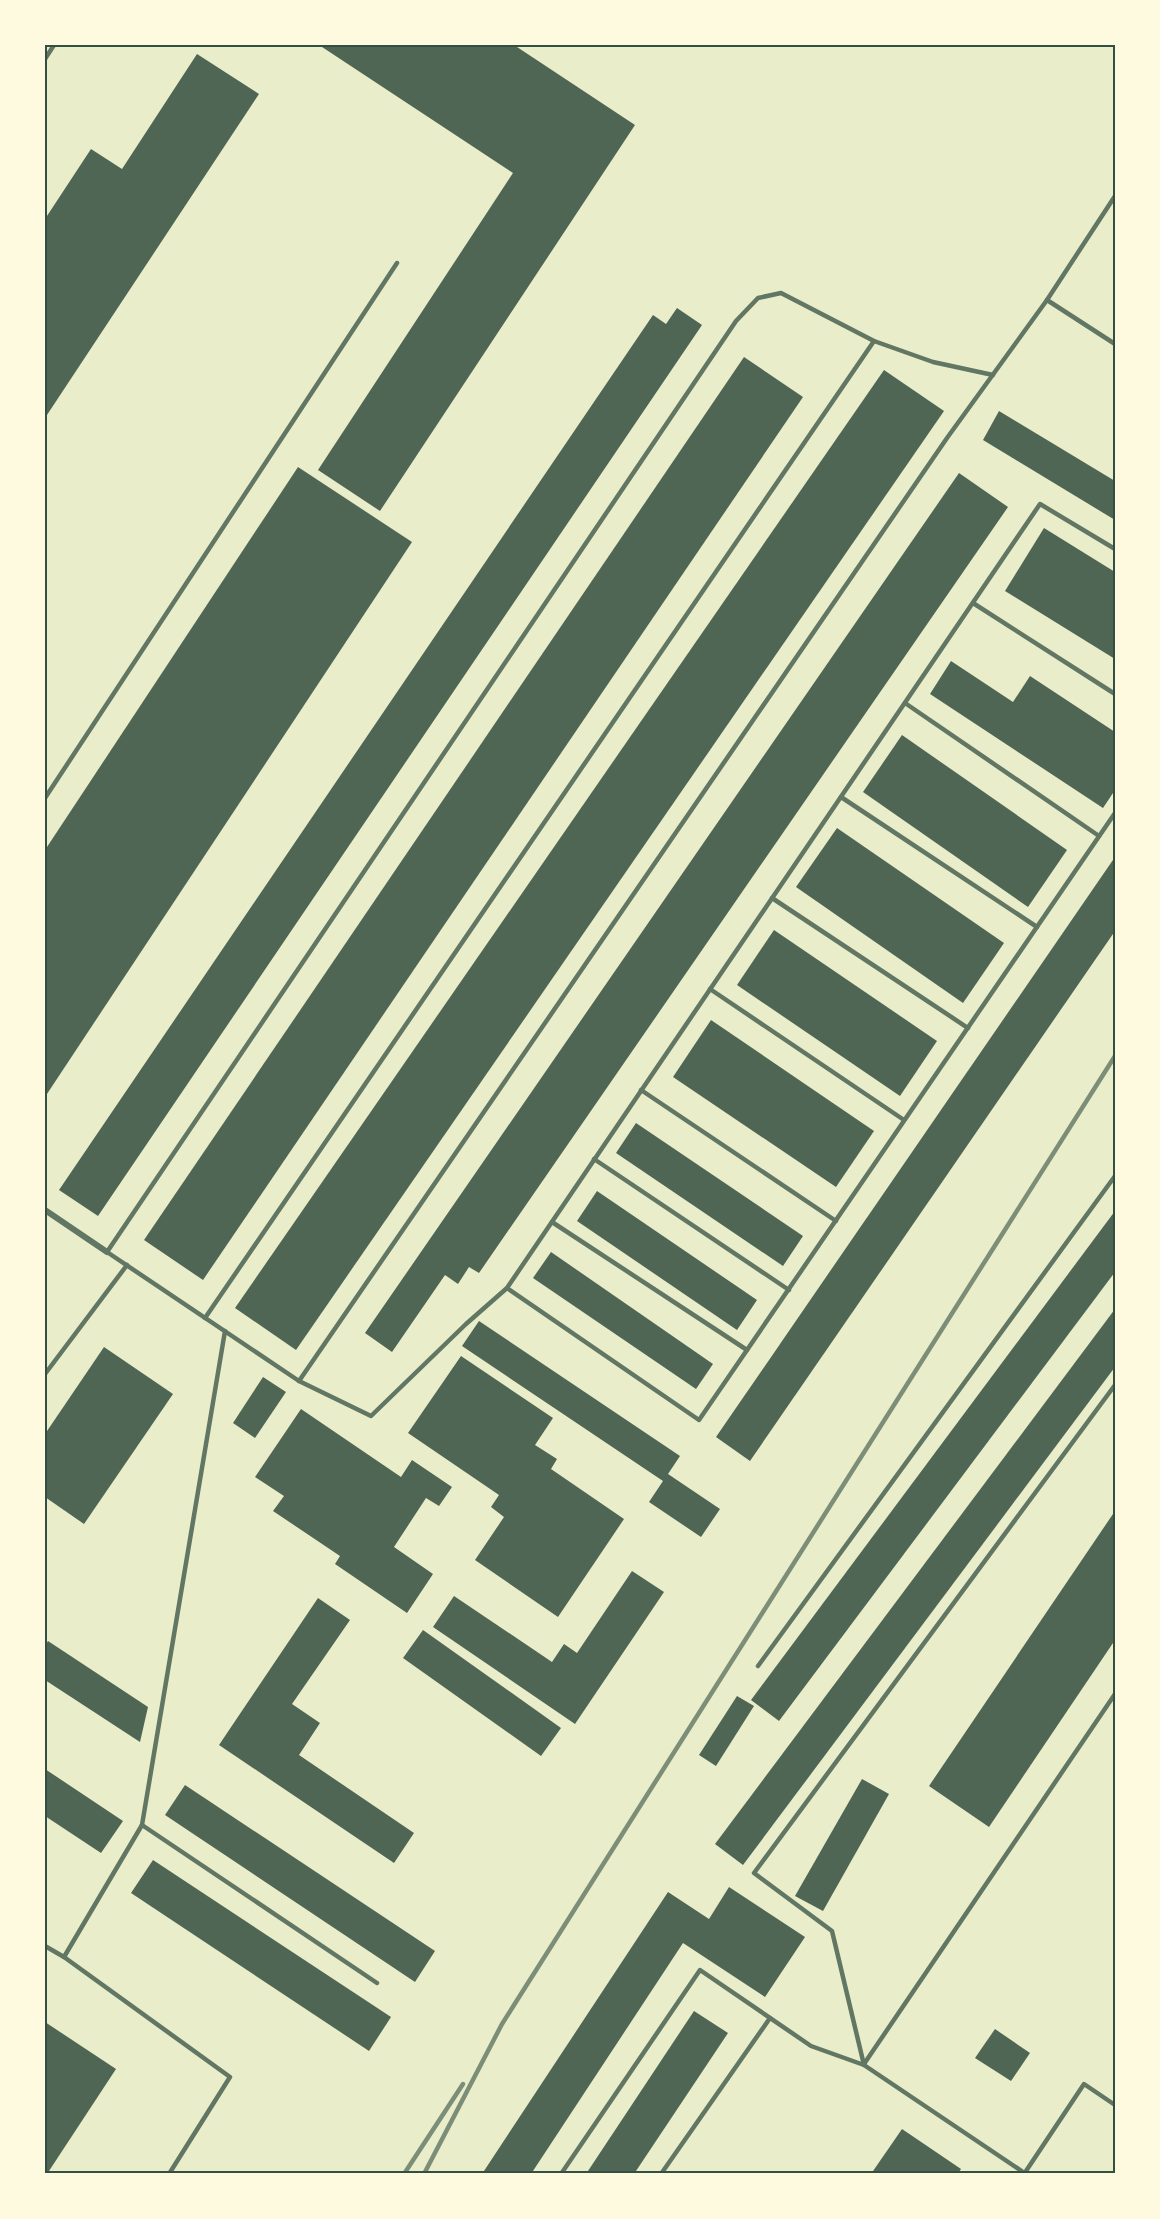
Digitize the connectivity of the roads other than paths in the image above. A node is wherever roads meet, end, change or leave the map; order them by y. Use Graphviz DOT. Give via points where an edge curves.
graph roads {
  1 [pos="54,45"];
  2 [pos="45,59"];
  3 [pos="1115,196"];
  4 [pos="398,263"];
  5 [pos="1047,300"];
  6 [pos="874,341"];
  7 [pos="1115,344"];
  8 [pos="993,375"];
  9 [pos="1115,549"];
  10 [pos="973,603"];
  11 [pos="1115,694"];
  12 [pos="904,703"];
  13 [pos="841,797"];
  14 [pos="45,798"];
  15 [pos="1115,813"];
  16 [pos="1099,836"];
  17 [pos="772,898"];
  18 [pos="1037,927"];
  19 [pos="710,989"];
  20 [pos="968,1028"];
  21 [pos="641,1090"];
  22 [pos="904,1120"];
  23 [pos="594,1160"];
  24 [pos="1115,1176"];
  25 [pos="45,1210"];
  26 [pos="836,1221"];
  27 [pos="552,1222"];
  28 [pos="107,1252"];
  29 [pos="127,1265"];
  30 [pos="507,1288"];
  31 [pos="789,1290"];
  32 [pos="205,1318"];
  33 [pos="225,1331"];
  34 [pos="747,1350"];
  35 [pos="45,1374"];
  36 [pos="299,1381"];
  37 [pos="1115,1385"];
  38 [pos="758,1666"];
  39 [pos="1115,1694"];
  40 [pos="142,1826"];
  41 [pos="45,1946"];
  42 [pos="64,1957"];
  43 [pos="376,1983"];
  44 [pos="770,2018"];
  45 [pos="864,2065"];
  46 [pos="1115,2105"];
  47 [pos="169,2174"];
  48 [pos="561,2174"];
  49 [pos="661,2174"];
  50 [pos="1025,2174"];
  1 -- 2 [label="lane"];
  3 -- 5 [label="lane"];
  4 -- 14 [label="lane"];
  5 -- 7 [label="lane"];
  5 -- 8 [label="lane"];
  6 -- 8 [label="lane" via="933,362"];
  6 -- 28 [label="lane" via="781,293 758,298 736,321"];
  6 -- 32 [label="lane"];
  8 -- 36 [label="lane"];
  9 -- 10 [label="lane" via="1040,504"];
  10 -- 11 [label="lane"];
  10 -- 12 [label="lane"];
  12 -- 13 [label="lane"];
  12 -- 16 [label="lane"];
  13 -- 17 [label="lane"];
  13 -- 18 [label="lane"];
  15 -- 16 [label="lane"];
  16 -- 18 [label="lane"];
  17 -- 19 [label="lane"];
  17 -- 20 [label="lane"];
  18 -- 20 [label="lane"];
  19 -- 21 [label="lane"];
  19 -- 22 [label="lane"];
  20 -- 22 [label="lane"];
  21 -- 23 [label="lane"];
  21 -- 26 [label="lane"];
  22 -- 26 [label="lane"];
  23 -- 27 [label="lane"];
  23 -- 31 [label="lane"];
  24 -- 38 [label="lane"];
  25 -- 28 [label="street"];
  26 -- 31 [label="lane"];
  27 -- 30 [label="lane"];
  27 -- 34 [label="lane"];
  28 -- 29 [label="lane"];
  29 -- 32 [label="lane"];
  29 -- 35 [label="lane"];
  30 -- 34 [label="lane" via="699,1420"];
  30 -- 36 [label="lane" via="371,1416"];
  31 -- 34 [label="lane"];
  32 -- 33 [label="lane"];
  33 -- 36 [label="lane"];
  33 -- 40 [label="lane"];
  37 -- 45 [label="lane" via="754,1873 832,1931"];
  39 -- 45 [label="lane"];
  40 -- 42 [label="lane"];
  40 -- 43 [label="lane"];
  41 -- 42 [label="lane"];
  42 -- 47 [label="lane" via="230,2077"];
  44 -- 45 [label="lane" via="811,2046"];
  44 -- 48 [label="lane" via="700,1970"];
  44 -- 49 [label="lane"];
  45 -- 50 [label="lane"];
  46 -- 50 [label="lane" via="1084,2084"];
}
